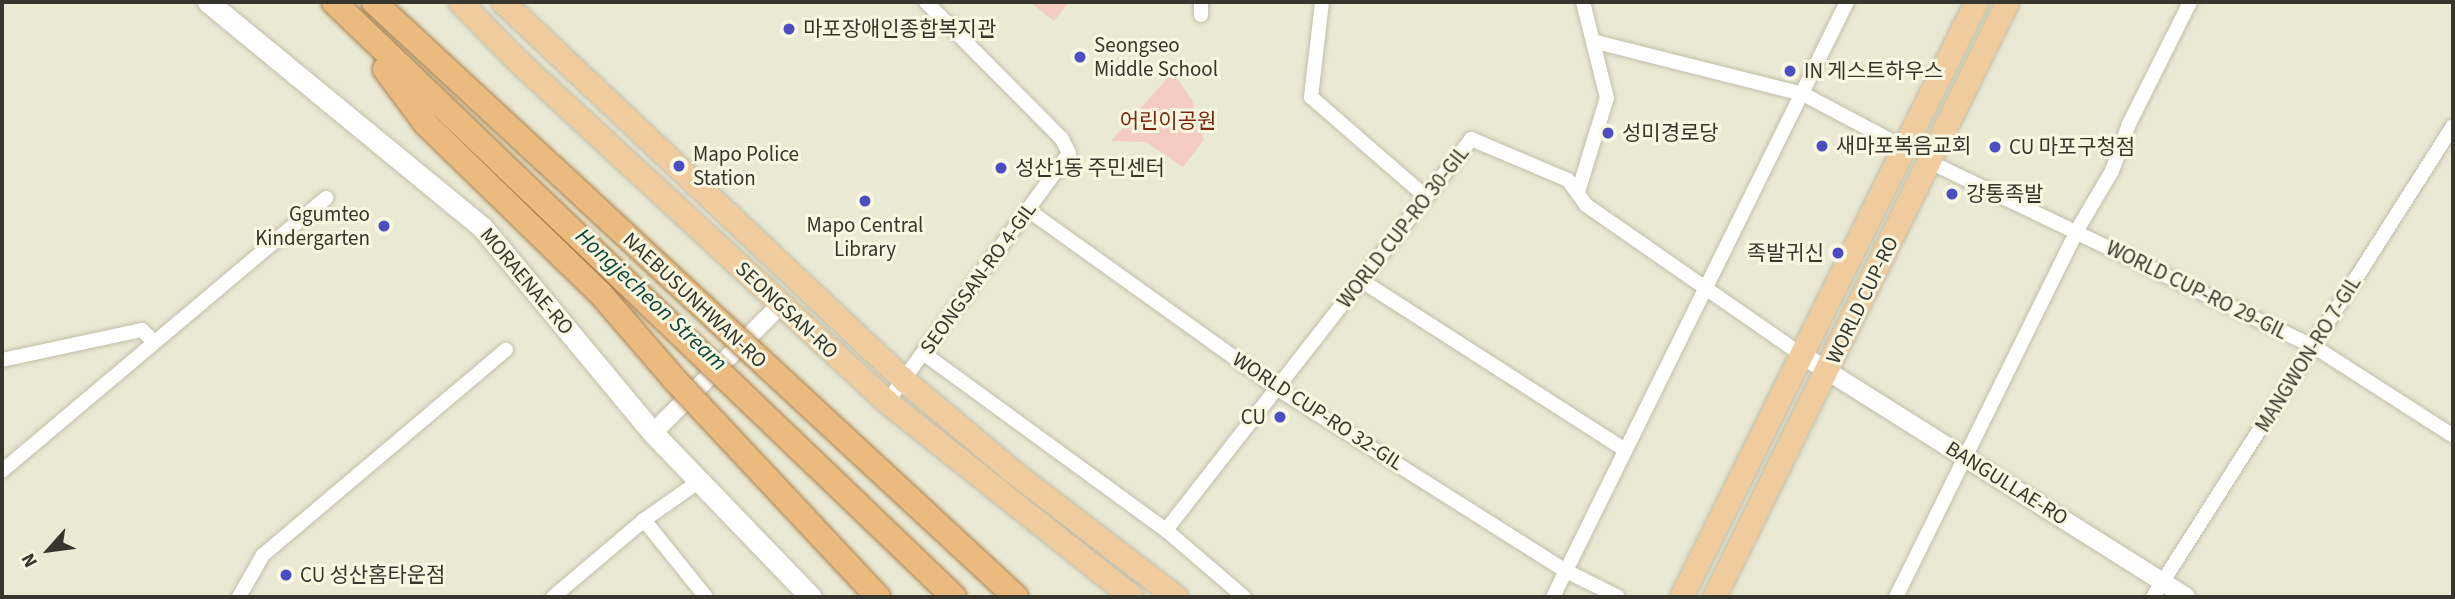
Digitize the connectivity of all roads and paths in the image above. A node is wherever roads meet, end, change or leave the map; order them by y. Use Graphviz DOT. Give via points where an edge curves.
graph roads {
  1 [pos="208,2"];
  2 [pos="374,2"];
  3 [pos="460,2"];
  4 [pos="503,2"];
  5 [pos="926,2"];
  6 [pos="1322,2"];
  7 [pos="1583,2"];
  8 [pos="1847,2"];
  9 [pos="1976,2"];
  10 [pos="2007,2"];
  11 [pos="2190,2"];
  12 [pos="335,3"];
  13 [pos="1596,43"];
  14 [pos="1803,94"];
  15 [pos="2453,126"];
  16 [pos="1903,147"];
  17 [pos="1930,162"];
  18 [pos="1578,192"];
  19 [pos="1426,197"];
  20 [pos="326,198"];
  21 [pos="1028,210"];
  22 [pos="2076,232"];
  23 [pos="1846,267"];
  24 [pos="1873,279"];
  25 [pos="1362,281"];
  26 [pos="1706,288"];
  27 [pos="781,304"];
  28 [pos="153,342"];
  29 [pos="2313,346"];
  30 [pos="506,350"];
  31 [pos="923,354"];
  32 [pos="1802,355"];
  33 [pos="2,360"];
  34 [pos="1827,371"];
  35 [pos="904,380"];
  36 [pos="1279,388"];
  37 [pos="887,402"];
  38 [pos="653,432"];
  39 [pos="1763,433"];
  40 [pos="2453,436"];
  41 [pos="1790,445"];
  42 [pos="1625,450"];
  43 [pos="1965,456"];
  44 [pos="2,471"];
  45 [pos="698,482"];
  46 [pos="643,520"];
  47 [pos="1167,530"];
  48 [pos="1566,571"];
  49 [pos="2157,590"];
  50 [pos="239,597"];
  51 [pos="552,597"];
  52 [pos="706,597"];
  53 [pos="811,597"];
  54 [pos="878,597"];
  55 [pos="954,597"];
  56 [pos="1016,597"];
  57 [pos="1132,597"];
  58 [pos="1176,597"];
  59 [pos="1244,597"];
  60 [pos="1553,597"];
  61 [pos="1618,597"];
  62 [pos="1681,597"];
  63 [pos="1714,597"];
  64 [pos="1896,597"];
  65 [pos="2186,597"];
  1 -- 38 [label="main road, MORAENAE-RO" via="482,227"];
  2 -- 56 [label="highway, NAEBUSUNHWAN-RO, bridge"];
  3 -- 27 [label="main road, SEONGSAN-RO"];
  4 -- 35 [label="main road"];
  5 -- 21 [label="street, SEONGSAN-RO 4-GIL" via="1067,145 1068,157"];
  6 -- 19 [label="street" via="1311,97"];
  7 -- 13 [label="street"];
  8 -- 14 [label="street"];
  9 -- 16 [label="main road, WORLD CUP-RO"];
  10 -- 17 [label="main road, WORLD CUP-RO"];
  11 -- 22 [label="street" via="2129,124 2112,171"];
  12 -- 54 [label="highway, bridge" via="426,124 600,293"];
  12 -- 55 [label="highway, NAEBUSUNHWAN-RO, bridge"];
  13 -- 14 [label="street"];
  13 -- 18 [label="street" via="1606,98"];
  14 -- 16 [label="street"];
  14 -- 26 [label="street"];
  15 -- 29 [label="street, MANGWON-RO 7-GIL"];
  16 -- 23 [label="main road, WORLD CUP-RO"];
  17 -- 22 [label="street, WORLD CUP-RO 29-GIL"];
  17 -- 24 [label="main road, WORLD CUP-RO"];
  18 -- 19 [label="street, WORLD CUP-RO 30-GIL" via="1568,180 1547,169 1471,139"];
  18 -- 26 [label="street, WORLD CUP-RO 30-GIL" via="1587,205"];
  19 -- 25 [label="street, WORLD CUP-RO 30-GIL"];
  20 -- 28 [label="street"];
  21 -- 31 [label="street, SEONGSAN-RO 4-GIL"];
  21 -- 36 [label="street, WORLD CUP-RO 32-GIL"];
  22 -- 29 [label="street, WORLD CUP-RO 29-GIL"];
  22 -- 43 [label="street"];
  23 -- 24 [label="main road"];
  23 -- 32 [label="main road, WORLD CUP-RO"];
  24 -- 34 [label="main road, WORLD CUP-RO"];
  25 -- 36 [label="street, WORLD CUP-RO 30-GIL"];
  25 -- 42 [label="street"];
  26 -- 32 [label="street, WORLD CUP-RO 30-GIL"];
  26 -- 42 [label="street"];
  27 -- 37 [label="main road, SEONGSAN-RO"];
  27 -- 38 [label="street, bridge"];
  28 -- 33 [label="street" via="142,330"];
  28 -- 44 [label="street"];
  29 -- 40 [label="street, WORLD CUP-RO 29-GIL"];
  29 -- 49 [label="street, MANGWON-RO 7-GIL"];
  30 -- 50 [label="street" via="263,555"];
  31 -- 35 [label="street, SEONGSAN-RO 4-GIL"];
  31 -- 47 [label="street"];
  32 -- 34 [label="street, WORLD CUP-RO 30-GIL"];
  32 -- 39 [label="main road, WORLD CUP-RO"];
  34 -- 41 [label="main road, WORLD CUP-RO"];
  34 -- 43 [label="street, BANGULLAE-RO"];
  35 -- 37 [label="street, SEONGSAN-RO 4-GIL"];
  35 -- 58 [label="main road" via="1012,471"];
  36 -- 47 [label="street, WORLD CUP-RO 30-GIL"];
  36 -- 48 [label="street, WORLD CUP-RO 32-GIL"];
  37 -- 57 [label="main road, SEONGSAN-RO"];
  38 -- 45 [label="main road, MORAENAE-RO"];
  39 -- 41 [label="main road"];
  39 -- 62 [label="main road, WORLD CUP-RO"];
  41 -- 63 [label="main road, WORLD CUP-RO"];
  42 -- 48 [label="street"];
  43 -- 49 [label="street, BANGULLAE-RO"];
  43 -- 64 [label="street"];
  45 -- 46 [label="street"];
  45 -- 53 [label="main road, MORAENAE-RO"];
  46 -- 51 [label="street"];
  46 -- 52 [label="street"];
  47 -- 59 [label="street"];
  48 -- 60 [label="street"];
  48 -- 61 [label="street, WORLD CUP-RO 32-GIL"];
  49 -- 65 [label="street, BANGULLAE-RO"];
}
